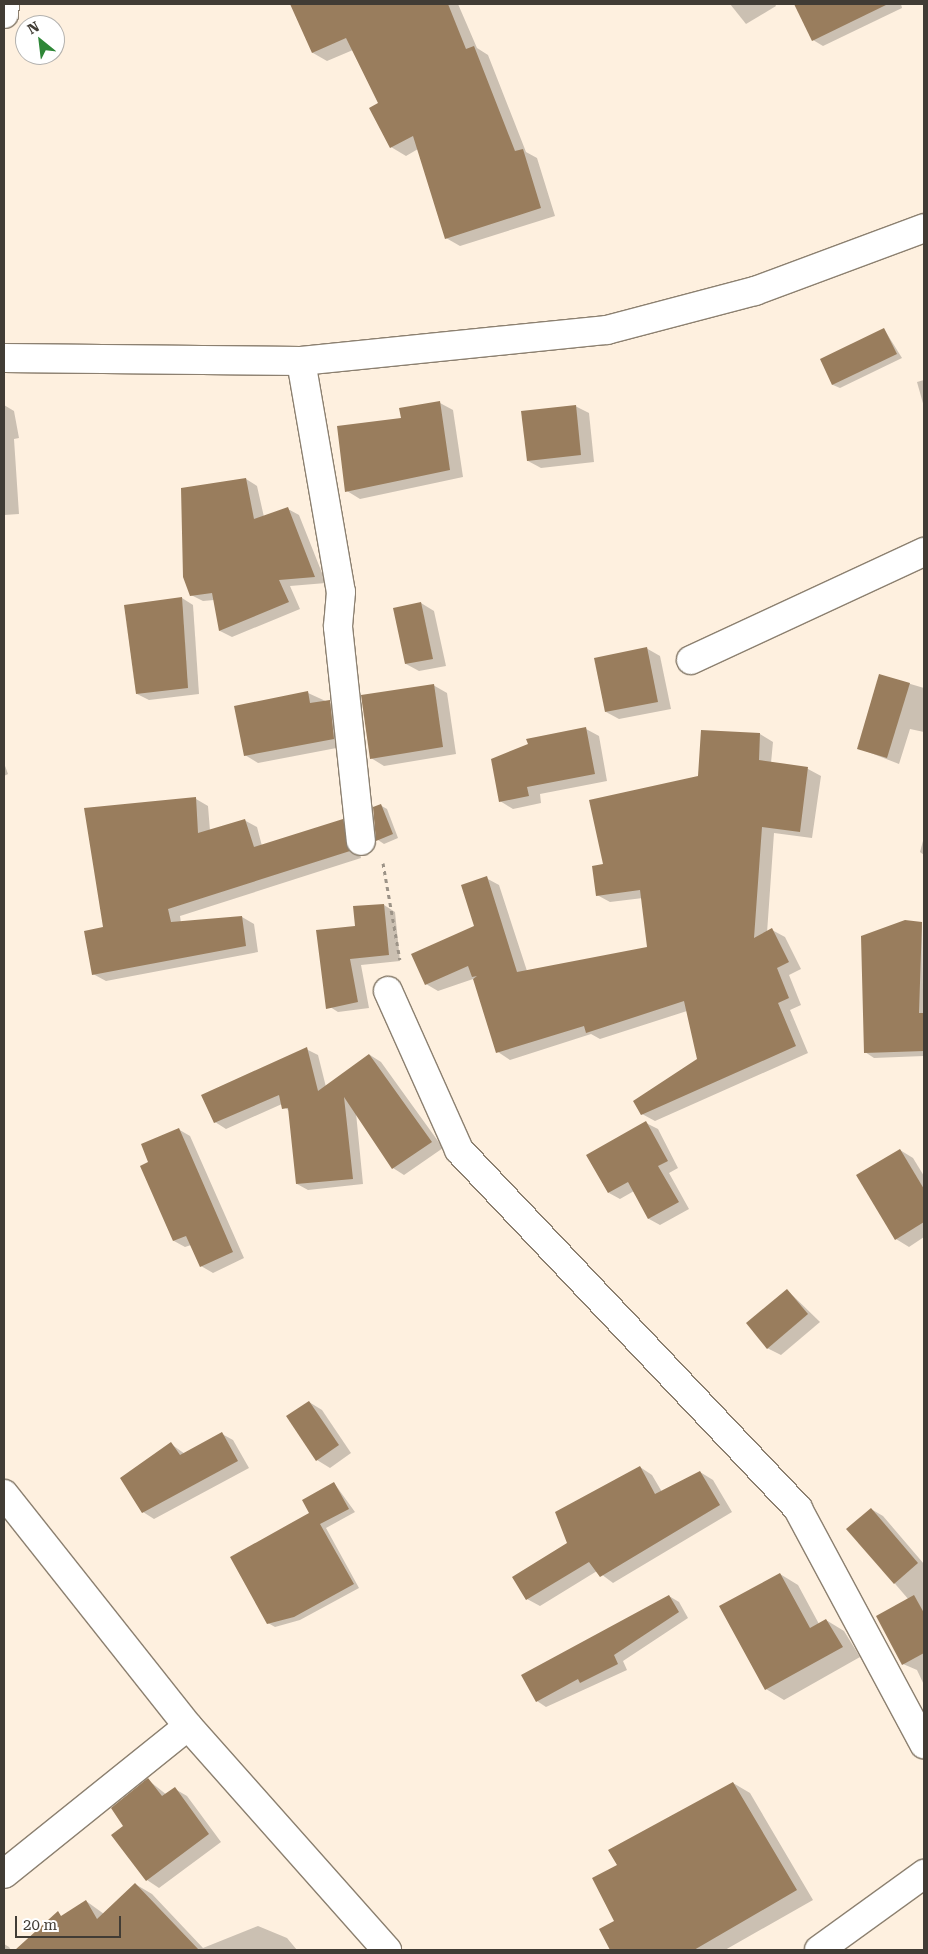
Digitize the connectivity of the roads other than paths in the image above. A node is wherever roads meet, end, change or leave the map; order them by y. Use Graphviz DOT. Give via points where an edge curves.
graph roads {
  1 [pos="5,4"];
  2 [pos="4,14"];
  3 [pos="924,228"];
  4 [pos="4,358"];
  5 [pos="301,361"];
  6 [pos="924,552"];
  7 [pos="691,660"];
  8 [pos="361,841"];
  9 [pos="388,991"];
  10 [pos="4,1494"];
  11 [pos="188,1726"];
  12 [pos="924,1744"];
  13 [pos="4,1874"];
  14 [pos="924,1874"];
  15 [pos="387,1950"];
  16 [pos="818,1950"];
  1 -- 2 [label="street"];
  3 -- 5 [label="street" via="756,291 607,330"];
  4 -- 5 [label="street"];
  5 -- 8 [label="street" via="341,592 338,627"];
  6 -- 7 [label="street"];
  9 -- 12 [label="street" via="459,1150 798,1508"];
  10 -- 11 [label="street"];
  11 -- 13 [label="street"];
  11 -- 15 [label="street"];
  14 -- 16 [label="street"];
}
